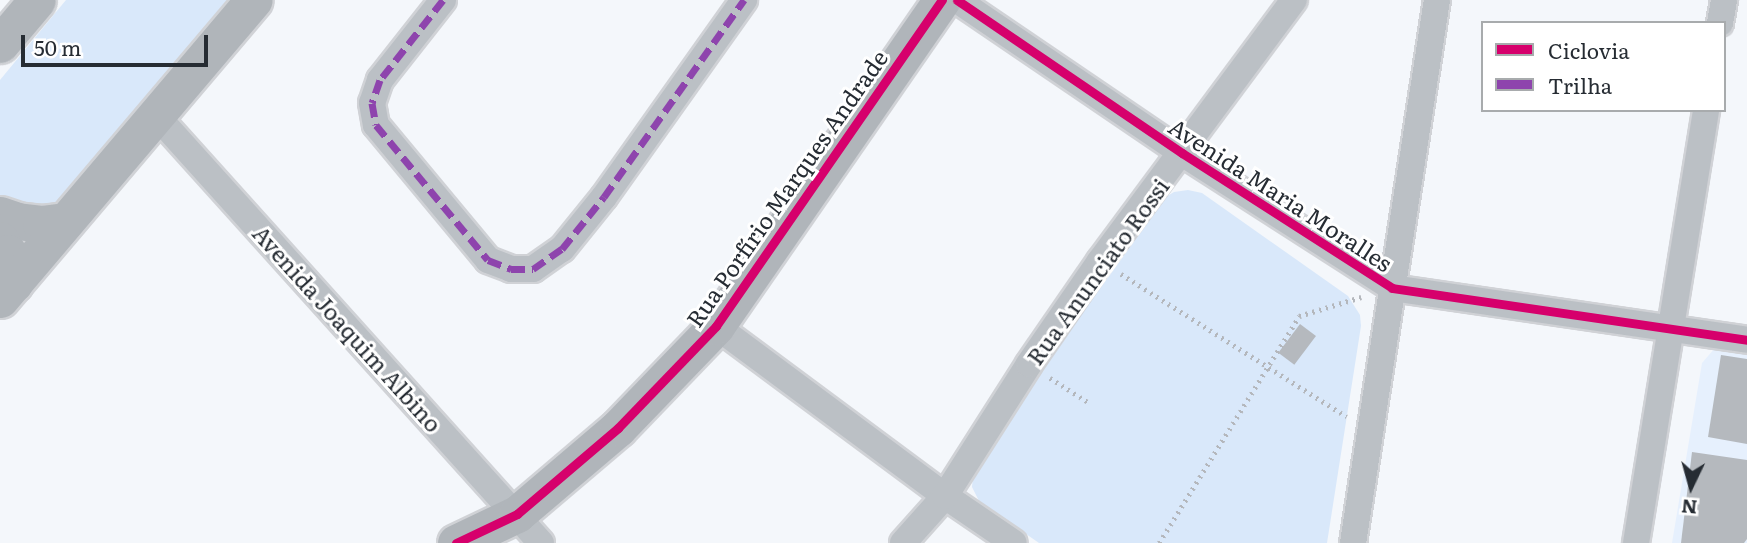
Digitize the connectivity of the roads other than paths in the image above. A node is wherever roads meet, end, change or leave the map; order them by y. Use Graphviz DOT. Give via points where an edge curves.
graph roads {
  1 [pos="37,0"];
  2 [pos="254,0"];
  3 [pos="443,0"];
  4 [pos="744,0"];
  5 [pos="942,0"];
  6 [pos="957,0"];
  7 [pos="1294,0"];
  8 [pos="1437,0"];
  9 [pos="1724,0"];
  10 [pos="1720,21"];
  11 [pos="0,44"];
  12 [pos="1706,112"];
  13 [pos="155,114"];
  14 [pos="1182,153"];
  15 [pos="0,215"];
  16 [pos="65,221"];
  17 [pos="0,240"];
  18 [pos="1392,288"];
  19 [pos="7,291"];
  20 [pos="716,326"];
  21 [pos="1670,329"];
  22 [pos="1747,340"];
  23 [pos="945,496"];
  24 [pos="517,514"];
  25 [pos="456,543"];
  26 [pos="541,543"];
  27 [pos="903,543"];
  28 [pos="1014,543"];
  29 [pos="1353,543"];
  30 [pos="1636,543"];
  1 -- 11 [label="street"];
  2 -- 13 [label="street"];
  3 -- 4 [label="street" via="380,80 372,103 376,125 488,260 511,269 533,269 562,249 604,197"];
  5 -- 20 [label="street, Rua Porfírio Marques Andrade"];
  6 -- 14 [label="street, Avenida Maria Moralles"];
  7 -- 14 [label="street, Rua Anunciato Rossi"];
  8 -- 18 [label="street"];
  9 -- 10 [label="street"];
  12 -- 21 [label="street"];
  13 -- 16 [label="street"];
  13 -- 24 [label="street, Avenida Joaquim Albino"];
  14 -- 18 [label="street, Avenida Maria Moralles"];
  14 -- 23 [label="street, Rua Anunciato Rossi" via="1100,261"];
  15 -- 16 [label="street" via="41,224"];
  16 -- 19 [label="street"];
  17 -- 19 [label="street" via="8,253"];
  18 -- 21 [label="street, Avenida Maria Moralles"];
  18 -- 29 [label="street"];
  20 -- 23 [label="street"];
  20 -- 24 [label="street, Rua Porfírio Marques Andrade" via="618,428"];
  21 -- 22 [label="street, Avenida Maria Moralles"];
  21 -- 30 [label="street"];
  23 -- 27 [label="street, Rua Anunciato Rossi"];
  23 -- 28 [label="street"];
  24 -- 25 [label="street, Rua Porfírio Marques Andrade"];
  24 -- 26 [label="street, Avenida Joaquim Albino"];
}
